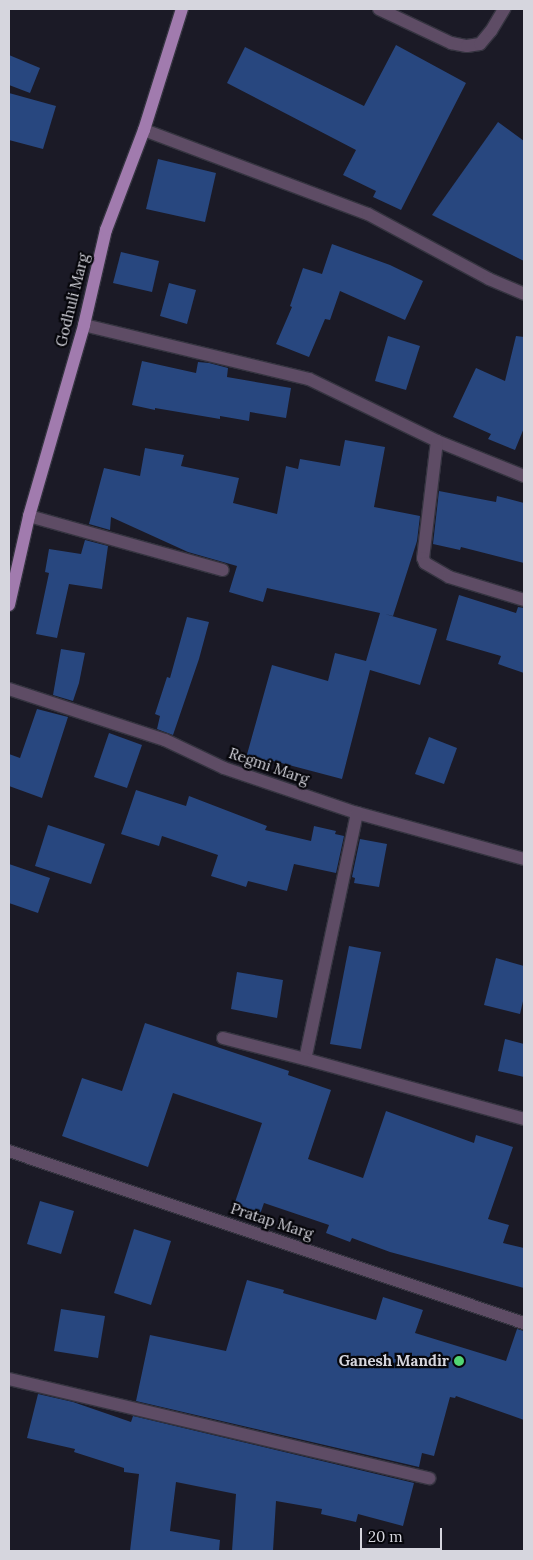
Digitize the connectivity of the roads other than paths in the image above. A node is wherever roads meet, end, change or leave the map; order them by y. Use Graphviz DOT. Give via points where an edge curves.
graph roads {
  1 [pos="182,9"];
  2 [pos="379,9"];
  3 [pos="504,9"];
  4 [pos="144,130"];
  5 [pos="524,294"];
  6 [pos="84,325"];
  7 [pos="437,441"];
  8 [pos="524,476"];
  9 [pos="29,516"];
  10 [pos="223,570"];
  11 [pos="524,600"];
  12 [pos="9,605"];
  13 [pos="9,689"];
  14 [pos="357,813"];
  15 [pos="524,859"];
  16 [pos="223,1038"];
  17 [pos="305,1059"];
  18 [pos="524,1118"];
  19 [pos="9,1151"];
  20 [pos="524,1323"];
  21 [pos="9,1379"];
  22 [pos="429,1478"];
  1 -- 4 [label="main road, Godhuli Marg"];
  2 -- 3 [label="street" via="451,43 467,46 480,44"];
  4 -- 5 [label="street" via="368,214 489,279"];
  4 -- 6 [label="main road, Godhuli Marg" via="106,230"];
  6 -- 7 [label="street" via="308,378"];
  6 -- 9 [label="main road, Godhuli Marg"];
  7 -- 8 [label="street"];
  7 -- 11 [label="street" via="425,563 449,577"];
  9 -- 10 [label="street"];
  9 -- 12 [label="main road, Godhuli Marg"];
  13 -- 14 [label="street, Regmi Marg" via="165,740 224,768"];
  14 -- 15 [label="street, Regmi Marg"];
  14 -- 17 [label="street"];
  16 -- 17 [label="street"];
  17 -- 18 [label="street"];
  19 -- 20 [label="street, Pratap Marg"];
  21 -- 22 [label="street"];
}
